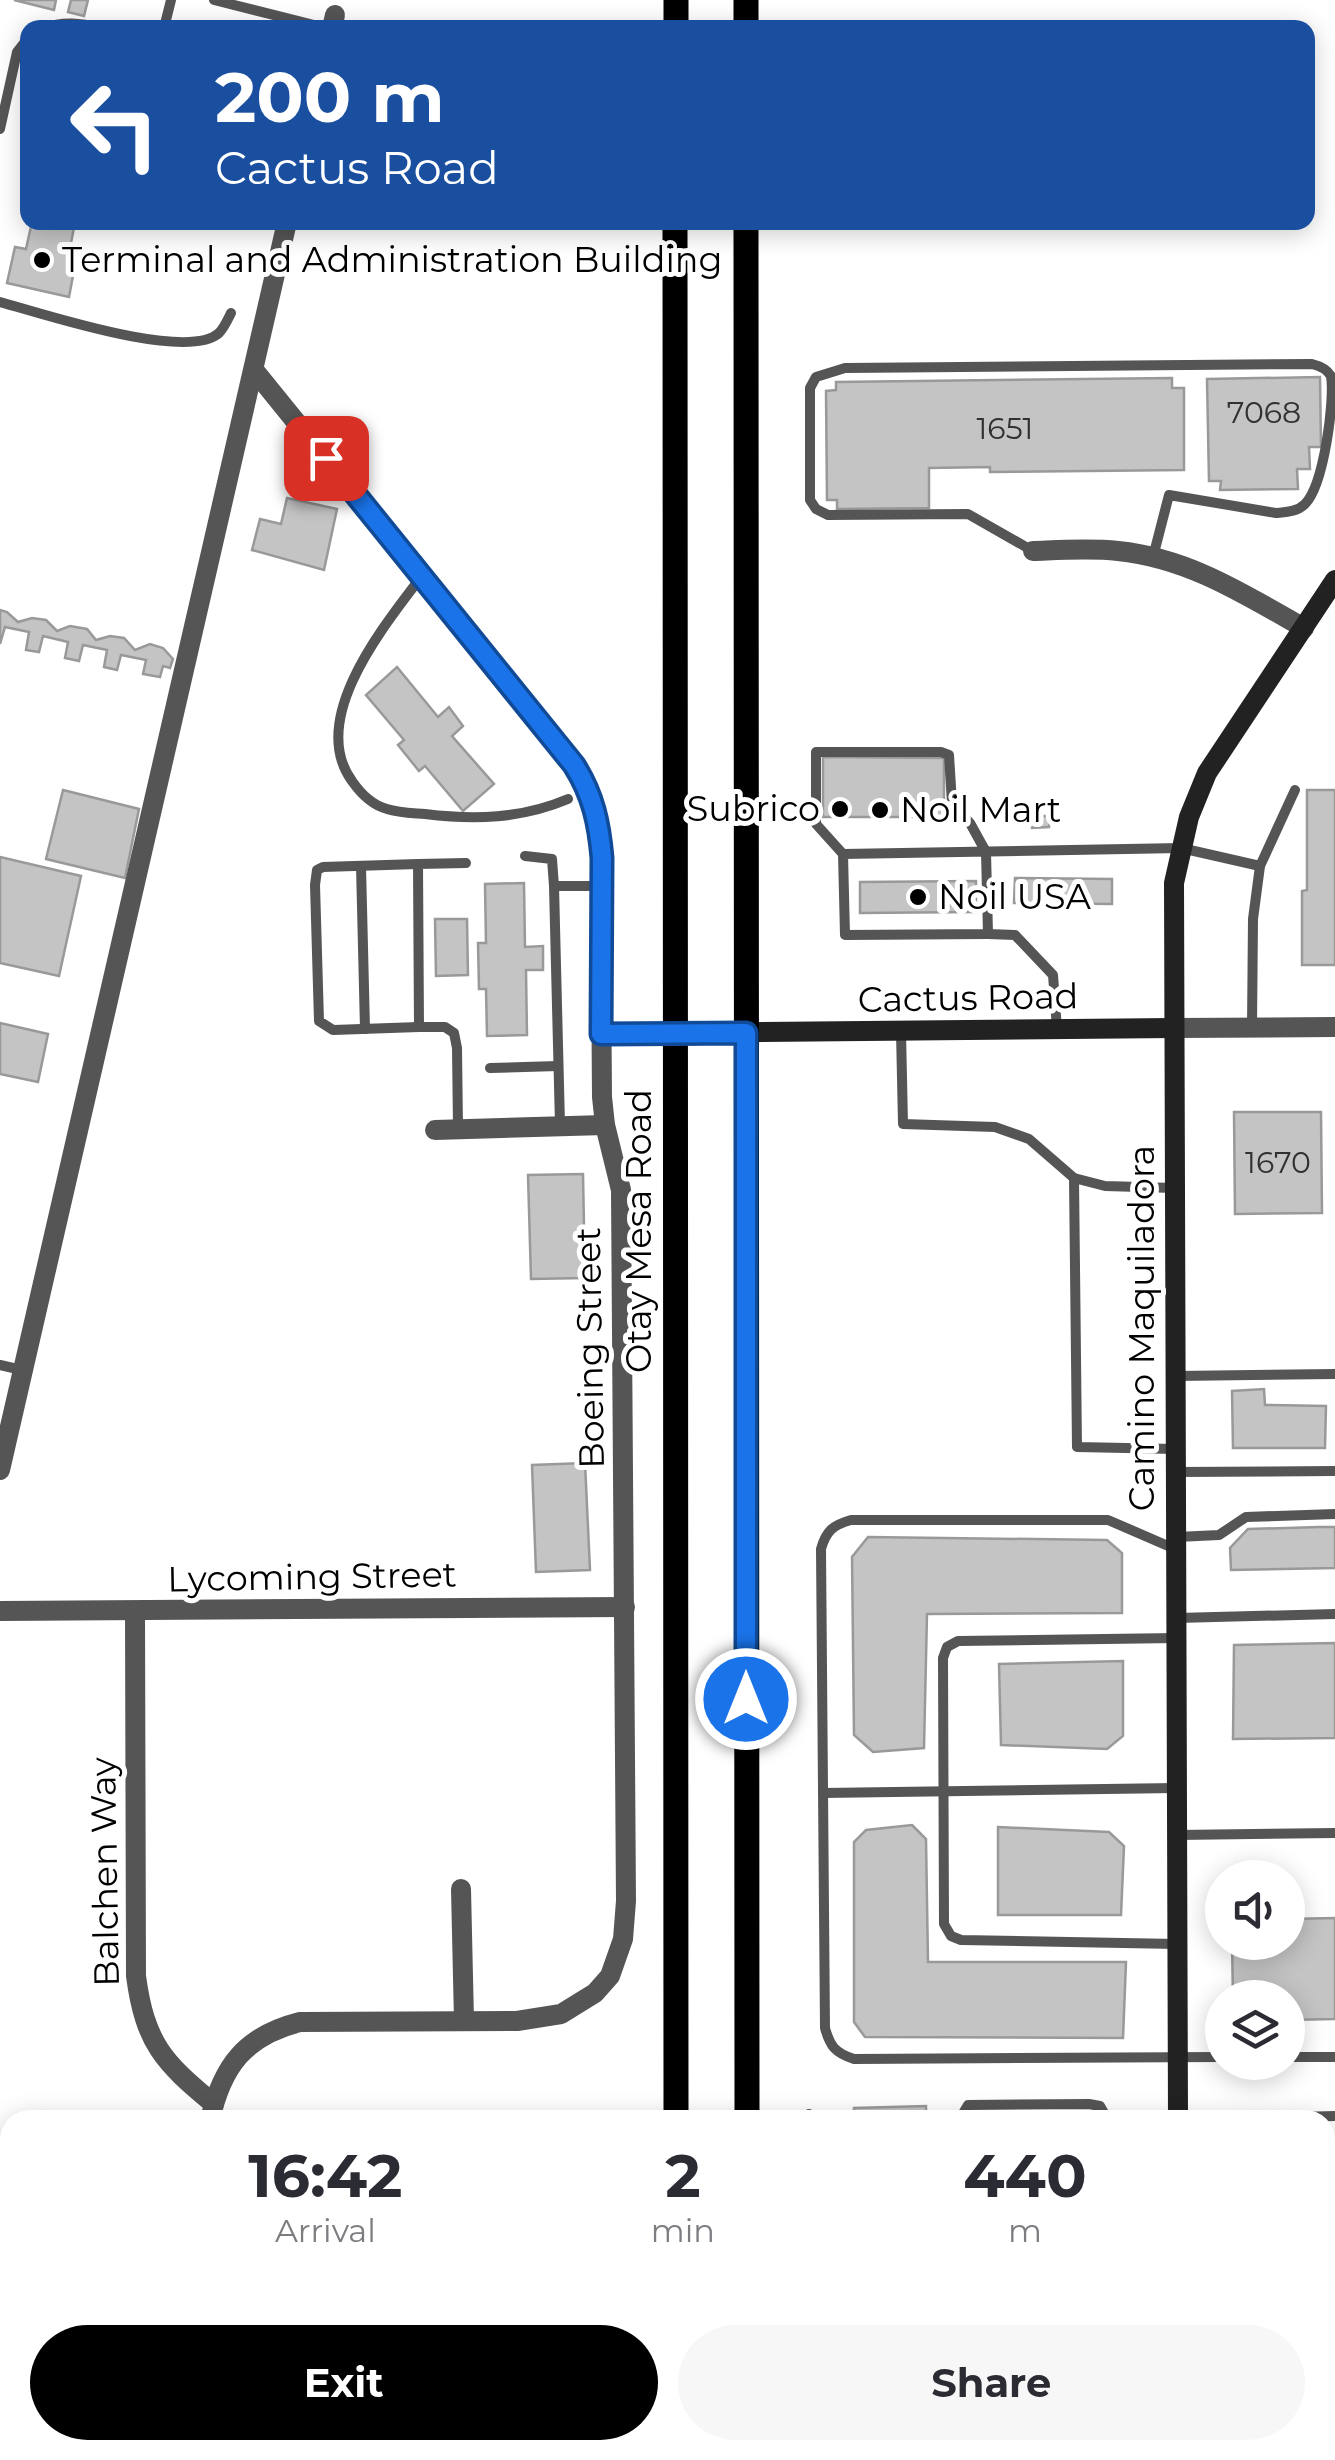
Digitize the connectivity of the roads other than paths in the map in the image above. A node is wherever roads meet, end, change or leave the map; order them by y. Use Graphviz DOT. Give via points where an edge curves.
graph roads {
  1 [pos="214,0"];
  2 [pos="333,17"];
  3 [pos="20,48"];
  4 [pos="0,129"];
  5 [pos="286,230"];
  6 [pos="676,230"];
  7 [pos="746,230"];
  8 [pos="0,302"];
  9 [pos="231,313"];
  10 [pos="254,370"];
  11 [pos="1033,551"];
  12 [pos="1152,557"];
  13 [pos="422,576"];
  14 [pos="1335,580"];
  15 [pos="1304,628"];
  16 [pos="1296,790"];
  17 [pos="568,799"];
  18 [pos="1180,848"];
  19 [pos="986,852"];
  20 [pos="843,854"];
  21 [pos="525,856"];
  22 [pos="466,862"];
  23 [pos="418,864"];
  24 [pos="361,866"];
  25 [pos="1260,866"];
  26 [pos="554,886"];
  27 [pos="602,886"];
  28 [pos="988,934"];
  29 [pos="420,1026"];
  30 [pos="1335,1027"];
  31 [pos="1174,1028"];
  32 [pos="1252,1028"];
  33 [pos="365,1029"];
  34 [pos="1058,1029"];
  35 [pos="901,1031"];
  36 [pos="674,1033"];
  37 [pos="746,1033"];
  38 [pos="601,1034"];
  39 [pos="558,1066"];
  40 [pos="490,1068"];
  41 [pos="605,1125"];
  42 [pos="560,1126"];
  43 [pos="435,1130"];
  44 [pos="458,1130"];
  45 [pos="1074,1178"];
  46 [pos="1174,1188"];
  47 [pos="0,1366"];
  48 [pos="23,1370"];
  49 [pos="1335,1374"];
  50 [pos="1175,1376"];
  51 [pos="1175,1450"];
  52 [pos="0,1470"];
  53 [pos="1175,1472"];
  54 [pos="1335,1472"];
  55 [pos="1335,1514"];
  56 [pos="1176,1543"];
  57 [pos="625,1606"];
  58 [pos="0,1611"];
  59 [pos="135,1612"];
  60 [pos="1335,1614"];
  61 [pos="1176,1628"];
  62 [pos="1176,1788"];
  63 [pos="943,1792"];
  64 [pos="823,1793"];
  65 [pos="1335,1833"];
  66 [pos="1176,1834"];
  67 [pos="461,1889"];
  68 [pos="1177,1944"];
  69 [pos="464,2022"];
  70 [pos="1177,2057"];
  71 [pos="1205,2057"];
  72 [pos="1305,2057"];
  73 [pos="1335,2057"];
  74 [pos="210,2110"];
  75 [pos="213,2110"];
  76 [pos="676,2110"];
  77 [pos="748,2110"];
  78 [pos="964,2110"];
  79 [pos="1102,2110"];
  80 [pos="1178,2110"];
  81 [pos="1335,2292"];
  82 [pos="1335,2370"];
  1 -- 2 [label="lane"];
  3 -- 4 [label="lane"];
  5 -- 10 [label="street"];
  6 -- 36 [label="main road, Otay Mesa Road"];
  7 -- 37 [label="main road"];
  8 -- 9 [label="lane" via="152,342 209,338"];
  10 -- 13 [label="street, Boeing Street"];
  10 -- 48 [label="street"];
  11 -- 12 [label="street" via="1117,550"];
  11 -- 12 [label="lane" via="968,514 828,515 816,509 810,500 810,388 816,377 845,368 1323,367 1334,397 1328,452 1305,505 1276,513 1169,495"];
  12 -- 15 [label="street" via="1221,581"];
  13 -- 17 [label="lane" via="378,634 342,708 338,733 346,774 362,795 386,809 458,818 492,818"];
  13 -- 27 [label="street, Boeing Street" via="586,785 600,832"];
  14 -- 15 [label="street, Camino Maquiladora"];
  15 -- 18 [label="street, Camino Maquiladora" via="1207,773"];
  16 -- 25 [label="lane"];
  18 -- 19 [label="lane"];
  18 -- 25 [label="lane"];
  18 -- 31 [label="street, Camino Maquiladora"];
  19 -- 20 [label="lane"];
  19 -- 20 [label="lane" via="952,803 949,756 816,752 816,824"];
  19 -- 28 [label="lane"];
  20 -- 28 [label="lane" via="845,935"];
  21 -- 26 [label="lane" via="552,859"];
  22 -- 23 [label="lane"];
  23 -- 24 [label="lane"];
  23 -- 29 [label="lane"];
  24 -- 33 [label="lane"];
  24 -- 33 [label="lane" via="322,867 315,885 319,1021 333,1030"];
  25 -- 32 [label="lane"];
  26 -- 27 [label="lane"];
  26 -- 39 [label="lane"];
  27 -- 38 [label="street, Boeing Street"];
  28 -- 34 [label="lane" via="1015,935 1053,974"];
  29 -- 33 [label="lane"];
  29 -- 44 [label="lane" via="454,1034"];
  30 -- 32 [label="street, Cactus Road"];
  31 -- 32 [label="street, Cactus Road"];
  31 -- 34 [label="street, Cactus Road"];
  31 -- 46 [label="street, Camino Maquiladora"];
  34 -- 35 [label="street, Cactus Road"];
  35 -- 37 [label="street, Cactus Road"];
  35 -- 45 [label="lane" via="903,1124 994,1126 1029,1139"];
  36 -- 37 [label="street, Cactus Road"];
  36 -- 38 [label="street, Cactus Road"];
  36 -- 76 [label="main road, Otay Mesa Road"];
  37 -- 77 [label="main road"];
  38 -- 41 [label="street, Boeing Street"];
  39 -- 40 [label="lane"];
  39 -- 42 [label="lane"];
  41 -- 42 [label="street"];
  41 -- 57 [label="street, Boeing Street" via="621,1190"];
  42 -- 44 [label="street"];
  43 -- 44 [label="street"];
  45 -- 46 [label="lane"];
  45 -- 51 [label="lane" via="1076,1448"];
  46 -- 50 [label="street, Camino Maquiladora"];
  47 -- 48 [label="lane"];
  48 -- 52 [label="street"];
  49 -- 50 [label="lane"];
  50 -- 51 [label="street, Camino Maquiladora"];
  51 -- 53 [label="street, Camino Maquiladora"];
  53 -- 54 [label="lane"];
  53 -- 56 [label="street, Camino Maquiladora"];
  55 -- 56 [label="lane" via="1246,1517 1220,1535"];
  56 -- 61 [label="street, Camino Maquiladora"];
  56 -- 64 [label="lane" via="1108,1520 838,1524 826,1533 821,1550"];
  57 -- 59 [label="street, Lycoming Street"];
  57 -- 69 [label="street, Boeing Street" via="626,1901 617,1959 595,1992 561,2014"];
  58 -- 59 [label="street, Lycoming Street"];
  59 -- 74 [label="street, Balchen Way" via="140,2006 170,2066"];
  60 -- 61 [label="lane"];
  61 -- 62 [label="street, Camino Maquiladora"];
  61 -- 63 [label="lane" via="947,1646"];
  62 -- 63 [label="lane"];
  62 -- 66 [label="street, Camino Maquiladora"];
  63 -- 64 [label="lane"];
  63 -- 68 [label="lane" via="944,1924 951,1936"];
  64 -- 70 [label="lane" via="825,2028 839,2054"];
  65 -- 66 [label="lane"];
  66 -- 68 [label="street, Camino Maquiladora"];
  67 -- 69 [label="street"];
  68 -- 70 [label="street, Camino Maquiladora"];
  69 -- 75 [label="street, Boeing Street" via="300,2022 276,2028 240,2053"];
  70 -- 71 [label="lane"];
  70 -- 80 [label="street, Camino Maquiladora"];
  72 -- 73 [label="lane"];
  78 -- 79 [label="lane" via="1089,2104"];
  81 -- 82 [label="lane"];
}
